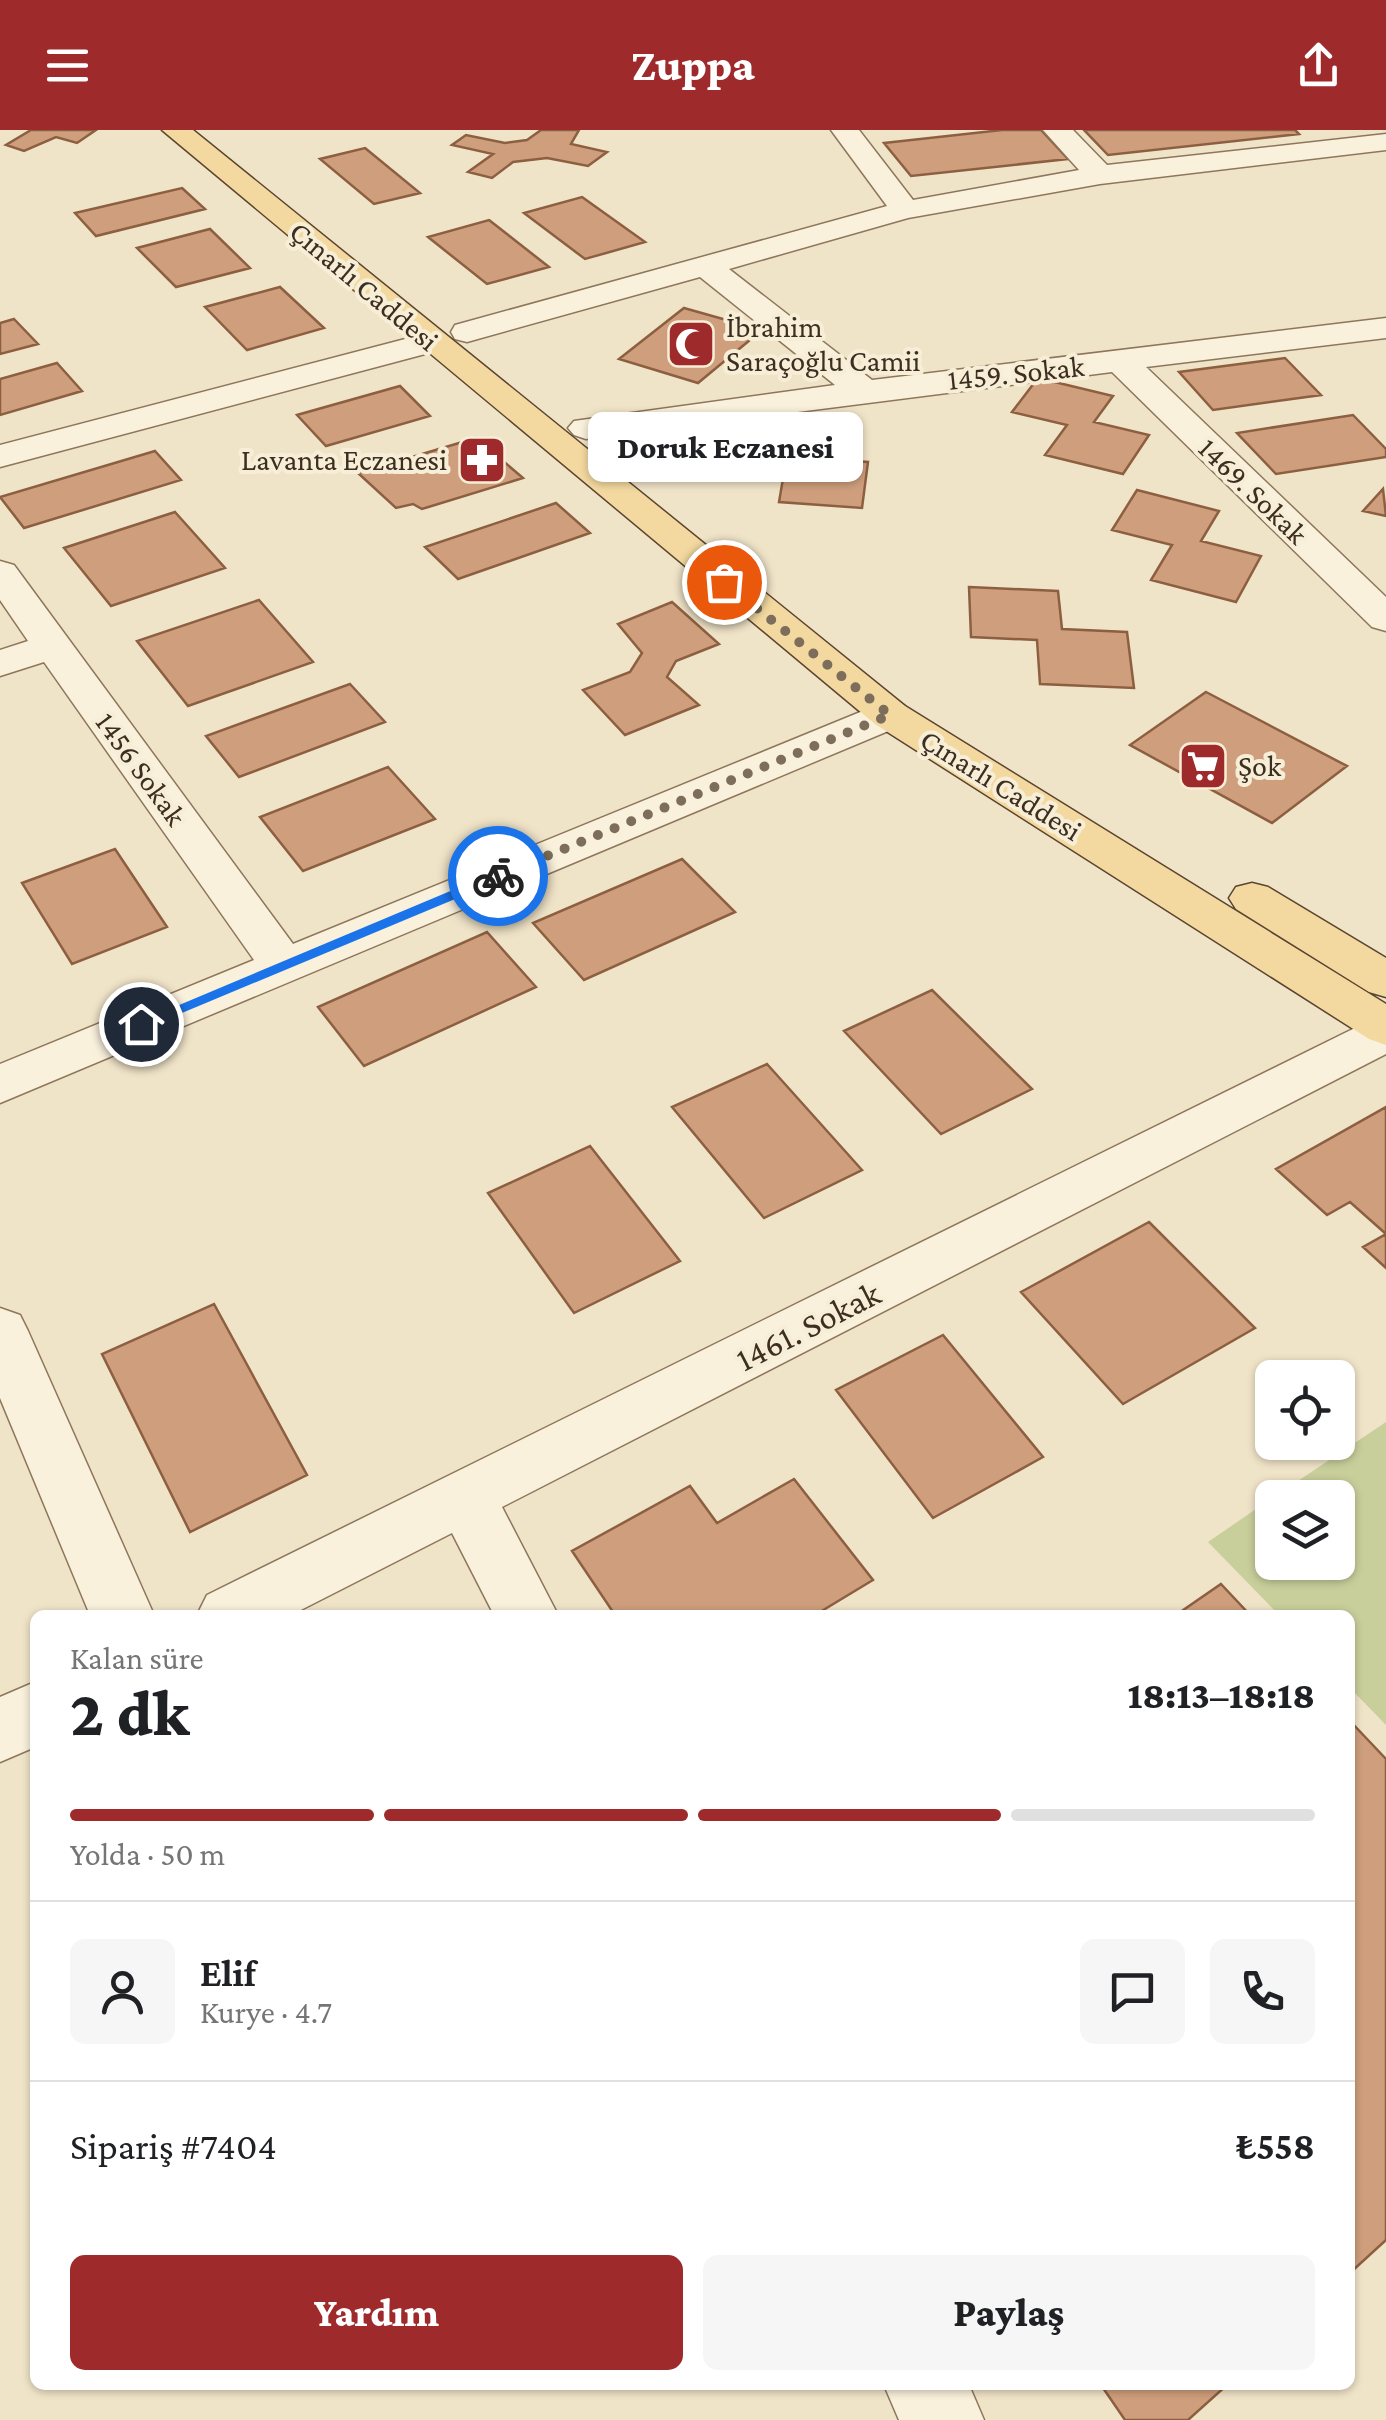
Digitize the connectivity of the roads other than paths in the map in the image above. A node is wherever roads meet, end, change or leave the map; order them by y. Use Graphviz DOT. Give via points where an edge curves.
graph roads {
  1 [pos="176,130"];
  2 [pos="220,130"];
  3 [pos="845,130"];
  4 [pos="1057,130"];
  5 [pos="1341,138"];
  6 [pos="1380,155"];
  7 [pos="1100,176"];
  8 [pos="905,210"];
  9 [pos="705,265"];
  10 [pos="1386,328"];
  11 [pos="449,337"];
  12 [pos="1121,362"];
  13 [pos="862,389"];
  14 [pos="586,428"];
  15 [pos="0,456"];
  16 [pos="0,574"];
  17 [pos="1386,619"];
  18 [pos="52,646"];
  19 [pos="0,664"];
  20 [pos="902,693"];
  21 [pos="1046,770"];
  22 [pos="1216,875"];
  23 [pos="282,964"];
  24 [pos="1386,980"];
  25 [pos="1386,1030"];
  26 [pos="0,1084"];
  27 [pos="0,1331"];
  28 [pos="466,1499"];
  29 [pos="120,1610"];
  30 [pos="239,1610"];
  31 [pos="523,1610"];
  32 [pos="30,1716"];
  33 [pos="0,1732"];
  34 [pos="928,2390"];
  35 [pos="943,2420"];
  1 -- 11 [label="main road, Çınarlı Caddesi"];
  2 -- 11 [label="main road, Çınarlı Caddesi"];
  3 -- 8 [label="street"];
  4 -- 7 [label="street"];
  5 -- 6 [label="street"];
  5 -- 7 [label="street"];
  7 -- 8 [label="street"];
  8 -- 9 [label="street"];
  9 -- 11 [label="street"];
  9 -- 13 [label="street"];
  10 -- 12 [label="street, 1459. Sokak"];
  11 -- 14 [label="main road, Çınarlı Caddesi"];
  11 -- 15 [label="street"];
  11 -- 20 [label="main road, Çınarlı Caddesi"];
  12 -- 13 [label="street, 1459. Sokak"];
  12 -- 17 [label="street, 1469. Sokak"];
  13 -- 14 [label="street, 1459. Sokak"];
  14 -- 20 [label="main road, Çınarlı Caddesi"];
  16 -- 18 [label="street, 1456 Sokak"];
  18 -- 19 [label="street"];
  18 -- 23 [label="street, 1456 Sokak"];
  20 -- 21 [label="main road, Çınarlı Caddesi"];
  20 -- 23 [label="street"];
  20 -- 25 [label="main road, Çınarlı Caddesi"];
  22 -- 24 [label="main road"];
  23 -- 26 [label="street"];
  25 -- 28 [label="street, 1461. Sokak"];
  27 -- 29 [label="street"];
  28 -- 30 [label="street, 1461. Sokak"];
  28 -- 31 [label="street"];
  32 -- 33 [label="street"];
  34 -- 35 [label="street"];
}
